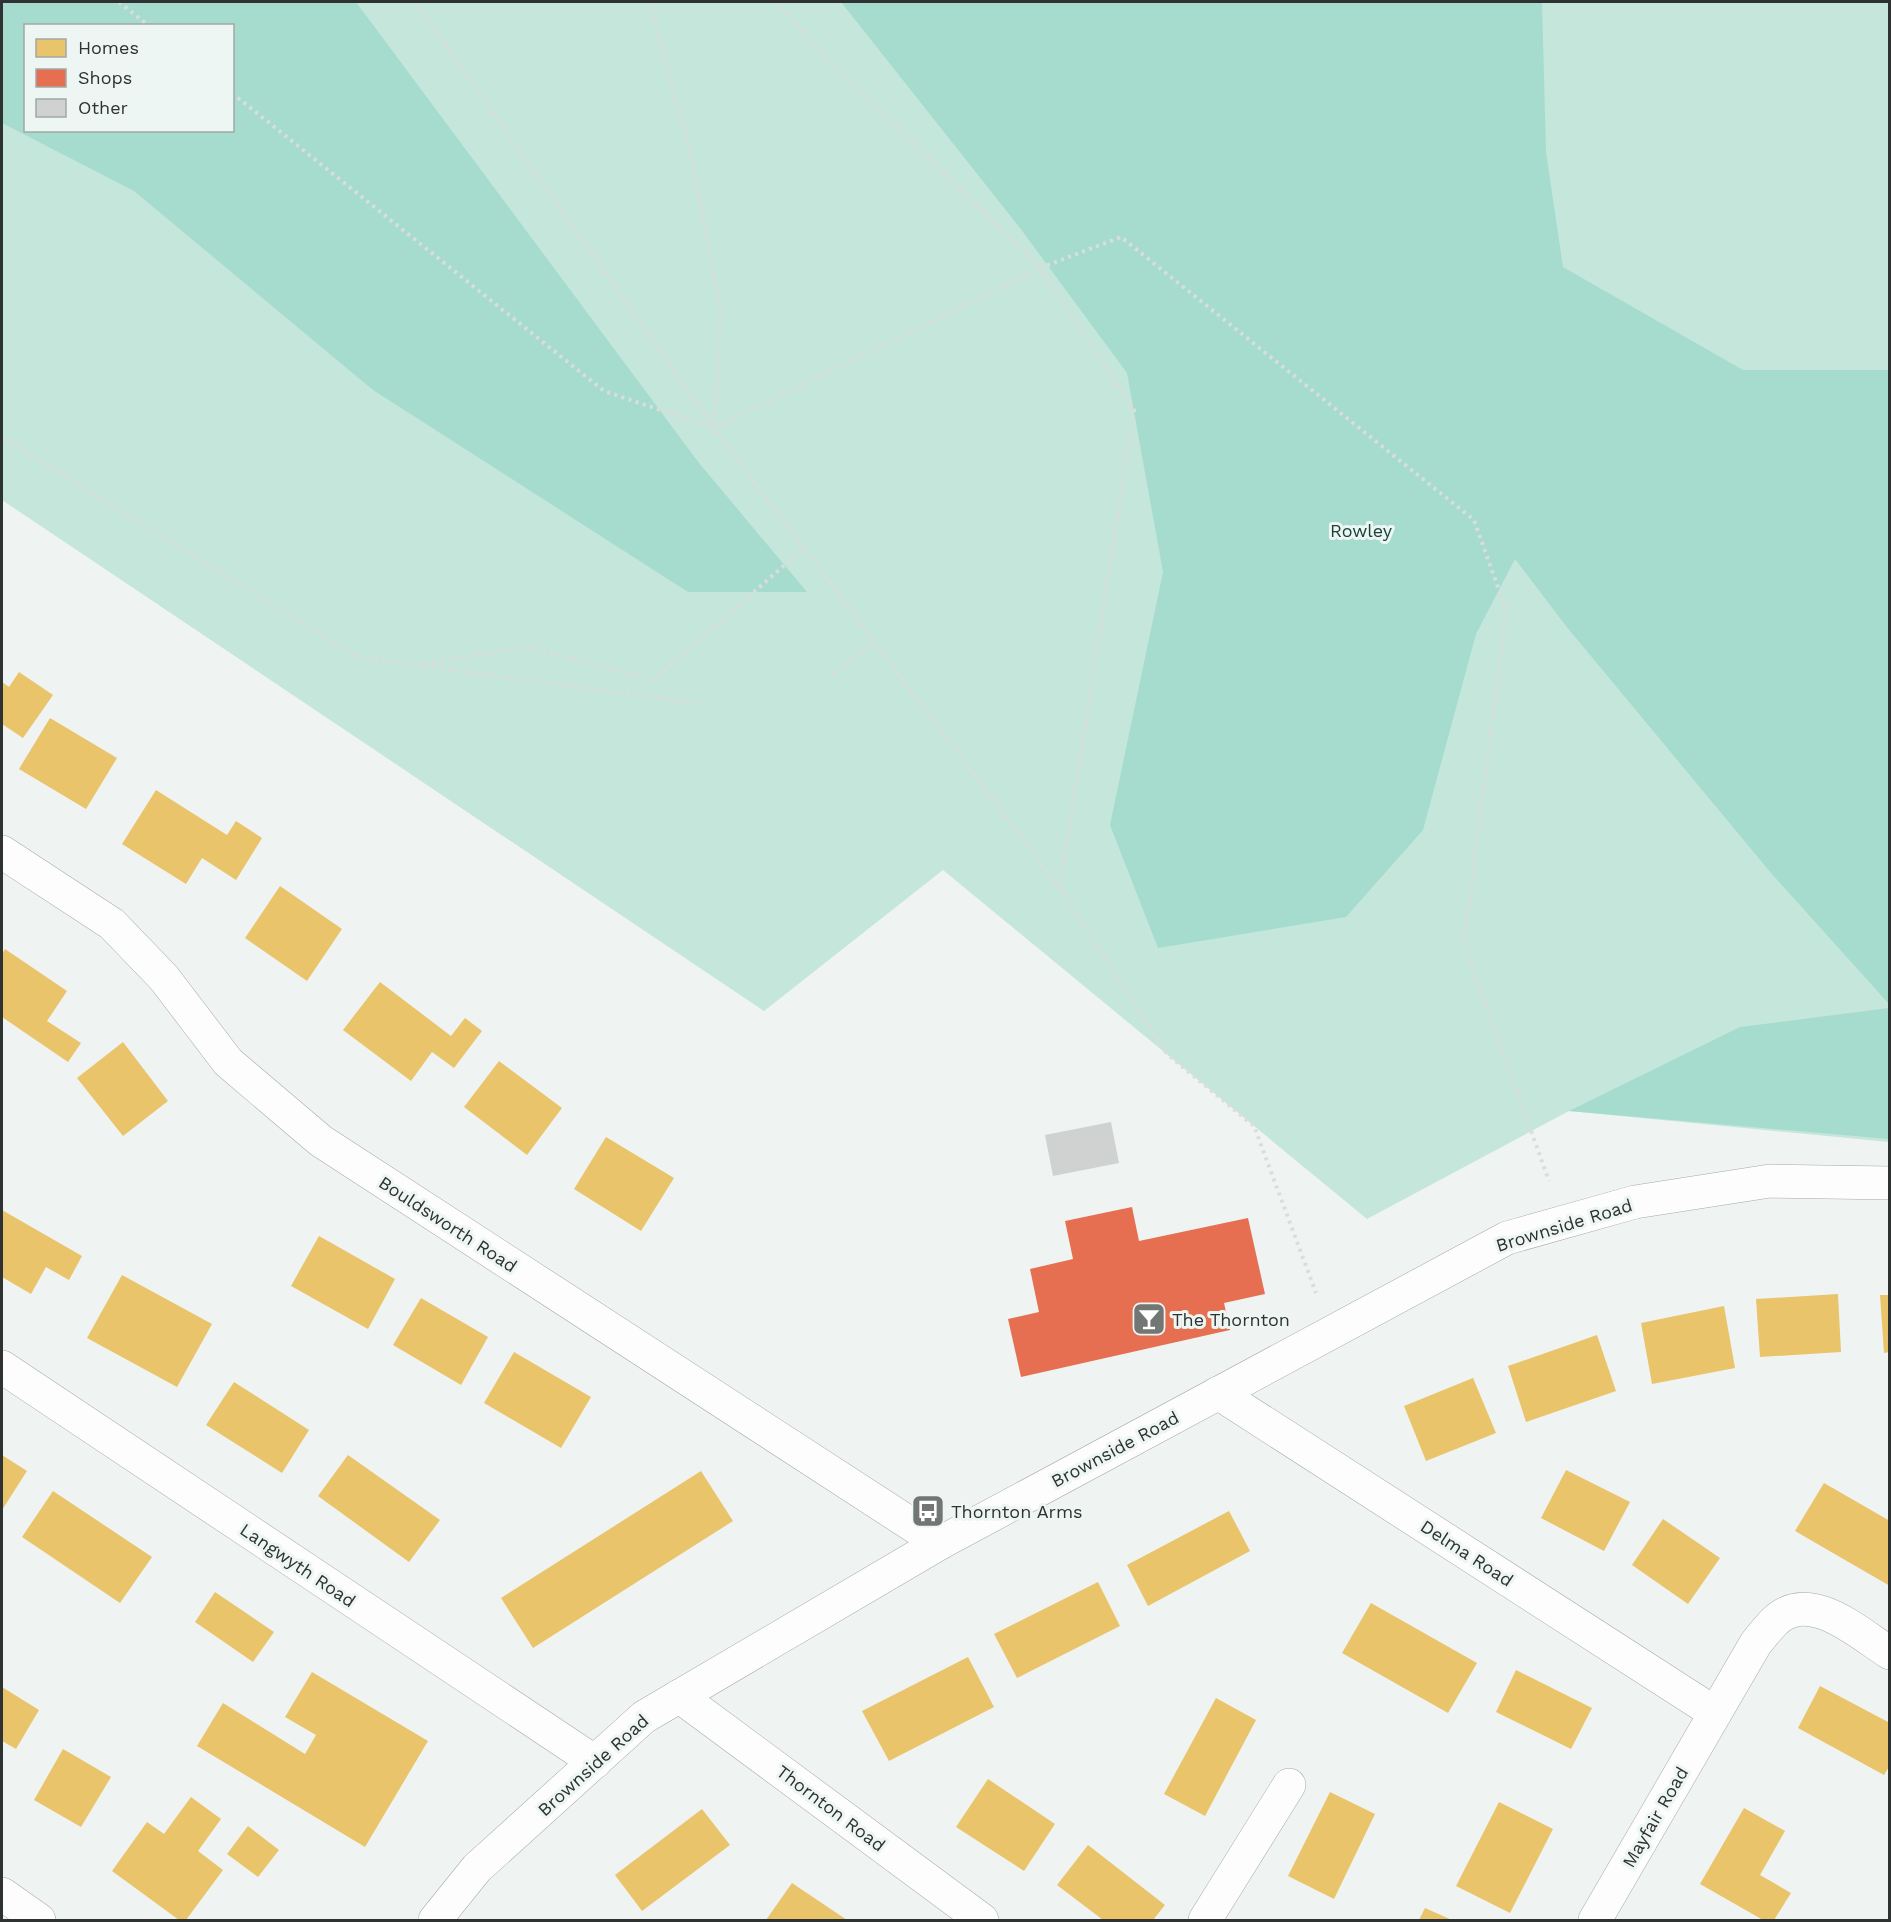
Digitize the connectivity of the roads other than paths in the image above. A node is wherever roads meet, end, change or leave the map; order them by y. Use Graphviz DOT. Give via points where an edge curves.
graph roads {
  1 [pos="2,852"];
  2 [pos="1890,1183"];
  3 [pos="2,1367"];
  4 [pos="1218,1393"];
  5 [pos="940,1543"];
  6 [pos="1890,1653"];
  7 [pos="679,1696"];
  8 [pos="1715,1713"];
  9 [pos="595,1762"];
  10 [pos="1289,1785"];
  11 [pos="2,1894"];
  12 [pos="39,1920"];
  13 [pos="435,1920"];
  14 [pos="982,1920"];
  15 [pos="1205,1920"];
  16 [pos="1595,1920"];
  1 -- 5 [label="street, Bouldsworth Road" via="112,924 164,978 228,1062 321,1141"];
  2 -- 4 [label="street, Brownside Road" via="1770,1181 1635,1202 1507,1239"];
  3 -- 9 [label="street, Langwyth Road"];
  4 -- 5 [label="street, Brownside Road"];
  4 -- 8 [label="street, Delma Road"];
  5 -- 7 [label="street, Brownside Road"];
  6 -- 8 [label="street, Mayfair Road" via="1822,1610 1797,1608 1775,1620 1756,1643"];
  7 -- 9 [label="street, Brownside Road" via="644,1717"];
  7 -- 14 [label="street, Thornton Road"];
  8 -- 16 [label="street, Mayfair Road"];
  9 -- 13 [label="street, Brownside Road" via="477,1868"];
  10 -- 15 [label="street"];
  11 -- 12 [label="street"];
}
